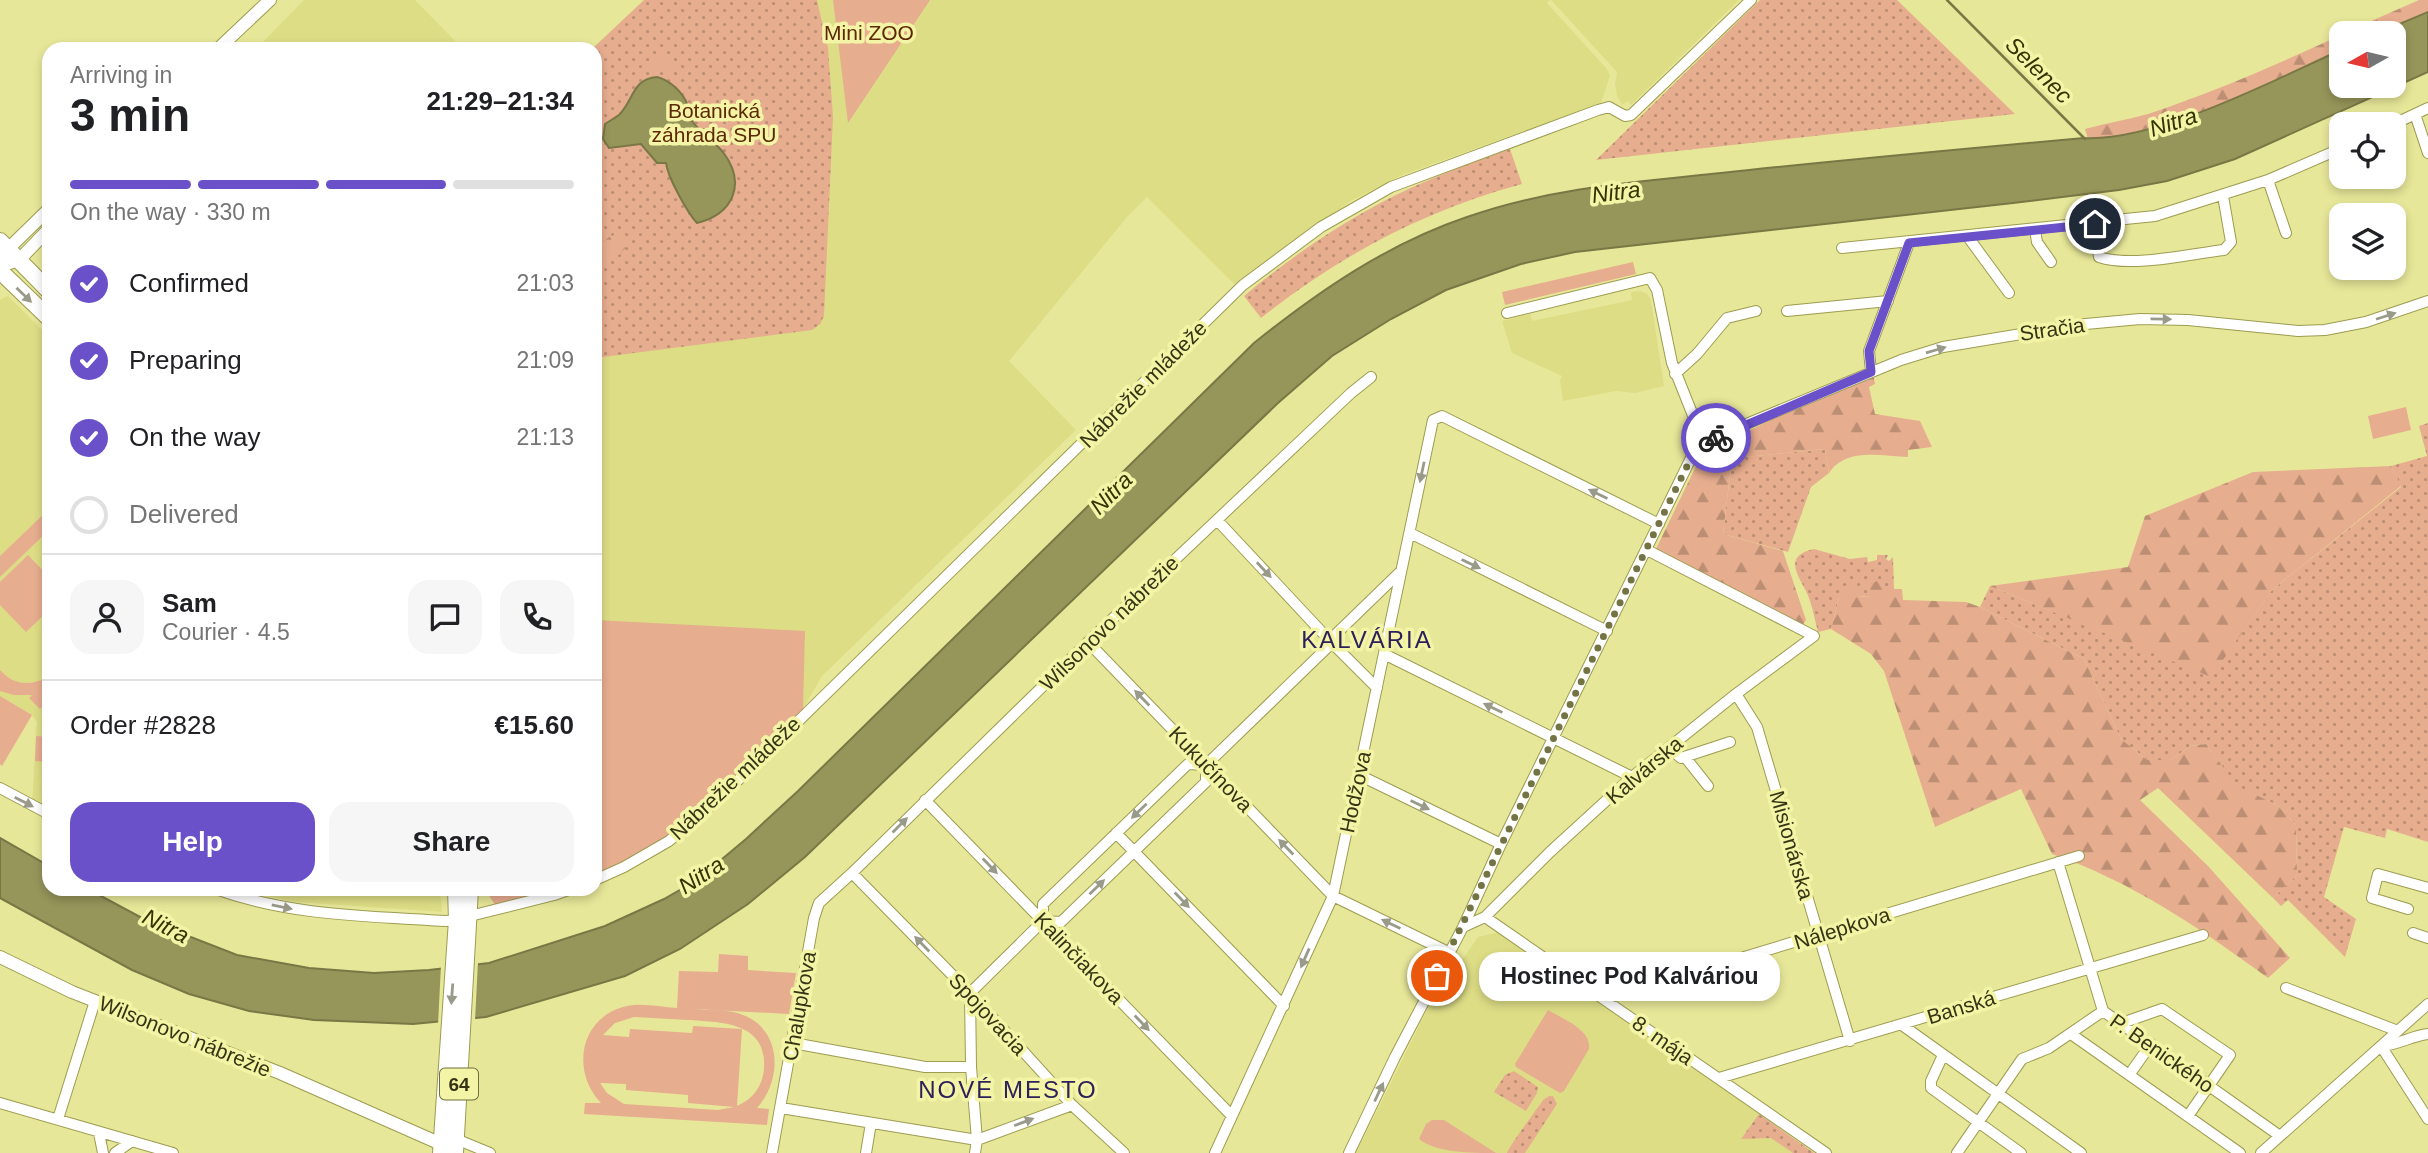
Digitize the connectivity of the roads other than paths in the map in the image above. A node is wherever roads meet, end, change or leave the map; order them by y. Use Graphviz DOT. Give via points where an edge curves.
graph roads {
  1 [pos="270,0"];
  2 [pos="1751,0"];
  3 [pos="225,42"];
  4 [pos="2428,108"];
  5 [pos="2415,114"];
  6 [pos="2406,118"];
  7 [pos="2428,153"];
  8 [pos="2329,154"];
  9 [pos="2268,180"];
  10 [pos="2223,196"];
  11 [pos="42,217"];
  12 [pos="2095,224"];
  13 [pos="2035,230"];
  14 [pos="2286,233"];
  15 [pos="42,234"];
  16 [pos="1968,237"];
  17 [pos="1909,243"];
  18 [pos="1842,248"];
  19 [pos="4,258"];
  20 [pos="2051,262"];
  21 [pos="42,286"];
  22 [pos="2010,293"];
  23 [pos="1888,301"];
  24 [pos="2428,301"];
  25 [pos="42,309"];
  26 [pos="1756,311"];
  27 [pos="1787,311"];
  28 [pos="1507,313"];
  29 [pos="1871,372"];
  30 [pos="1675,374"];
  31 [pos="1371,377"];
  32 [pos="1704,443"];
  33 [pos="1217,520"];
  34 [pos="1659,524"];
  35 [pos="1410,533"];
  36 [pos="1647,550"];
  37 [pos="1401,571"];
  38 [pos="1607,631"];
  39 [pos="1088,642"];
  40 [pos="1332,643"];
  41 [pos="1384,654"];
  42 [pos="1377,688"];
  43 [pos="1736,694"];
  44 [pos="1554,738"];
  45 [pos="1730,742"];
  46 [pos="1669,748"];
  47 [pos="1685,757"];
  48 [pos="1206,765"];
  49 [pos="1359,775"];
  50 [pos="1633,777"];
  51 [pos="1709,786"];
  52 [pos="0,788"];
  53 [pos="925,800"];
  54 [pos="42,810"];
  55 [pos="1116,833"];
  56 [pos="1501,844"];
  57 [pos="1134,851"];
  58 [pos="2079,856"];
  59 [pos="2058,862"];
  60 [pos="852,873"];
  61 [pos="602,877"];
  62 [pos="2428,888"];
  63 [pos="235,896"];
  64 [pos="458,896"];
  65 [pos="468,896"];
  66 [pos="550,896"];
  67 [pos="1333,896"];
  68 [pos="2408,909"];
  69 [pos="1485,917"];
  70 [pos="463,918"];
  71 [pos="1043,921"];
  72 [pos="1463,927"];
  73 [pos="2413,933"];
  74 [pos="2203,934"];
  75 [pos="1819,935"];
  76 [pos="2428,938"];
  77 [pos="1450,953"];
  78 [pos="0,957"];
  79 [pos="2089,967"];
  80 [pos="2286,988"];
  81 [pos="970,993"];
  82 [pos="1605,999"];
  83 [pos="95,1001"];
  84 [pos="2428,1004"];
  85 [pos="1284,1006"];
  86 [pos="2103,1012"];
  87 [pos="2122,1023"];
  88 [pos="1902,1025"];
  89 [pos="2399,1031"];
  90 [pos="2071,1034"];
  91 [pos="2428,1034"];
  92 [pos="1850,1041"];
  93 [pos="793,1043"];
  94 [pos="2151,1044"];
  95 [pos="2381,1046"];
  96 [pos="1943,1055"];
  97 [pos="971,1067"];
  98 [pos="2129,1075"];
  99 [pos="1719,1079"];
  100 [pos="2209,1086"];
  101 [pos="1998,1095"];
  102 [pos="0,1103"];
  103 [pos="1072,1105"];
  104 [pos="781,1108"];
  105 [pos="1232,1116"];
  106 [pos="2188,1116"];
  107 [pos="58,1119"];
  108 [pos="2428,1119"];
  109 [pos="1979,1122"];
  110 [pos="871,1123"];
  111 [pos="99,1133"];
  112 [pos="2280,1136"];
  113 [pos="977,1140"];
  114 [pos="132,1141"];
  115 [pos="451,1147"];
  116 [pos="103,1153"];
  117 [pos="115,1153"];
  118 [pos="173,1153"];
  119 [pos="490,1153"];
  120 [pos="772,1153"];
  121 [pos="866,1153"];
  122 [pos="975,1153"];
  123 [pos="1124,1153"];
  124 [pos="1215,1153"];
  125 [pos="1349,1153"];
  126 [pos="1826,1153"];
  127 [pos="1957,1153"];
  128 [pos="2021,1153"];
  129 [pos="2081,1153"];
  130 [pos="2239,1153"];
  131 [pos="2261,1153"];
  1 -- 3 [label="street"];
  2 -- 61 [label="street, Nábrežie mládeže" via="1631,115 1609,107 1598,110 1391,187 1321,227 1243,285 721,796 668,841"];
  4 -- 5 [label="street"];
  5 -- 6 [label="street"];
  5 -- 7 [label="street"];
  8 -- 9 [label="street"];
  9 -- 10 [label="street"];
  9 -- 14 [label="street"];
  10 -- 12 [label="street" via="2155,216"];
  10 -- 12 [label="street" via="2231,242 2224,250 2110,261 2099,257"];
  11 -- 19 [label="street"];
  12 -- 13 [label="street"];
  13 -- 16 [label="street"];
  13 -- 20 [label="street" via="2037,242"];
  15 -- 19 [label="street"];
  16 -- 17 [label="street"];
  16 -- 22 [label="street"];
  17 -- 18 [label="street"];
  17 -- 23 [label="street"];
  19 -- 21 [label="main road"];
  19 -- 25 [label="main road, one-way"];
  23 -- 27 [label="street"];
  23 -- 29 [label="street" via="1869,351"];
  29 -- 24 [label="street, Stračia, one-way" via="1943,347 2075,325 2140,319 2325,330"];
  26 -- 30 [label="street" via="1727,318"];
  28 -- 30 [label="street" via="1650,278 1657,290"];
  29 -- 32 [label="street, Stračia"];
  30 -- 32 [label="street"];
  31 -- 33 [label="street, Wilsonovo nábrežie"];
  32 -- 34 [label="street, Stračia" via="1691,458"];
  33 -- 39 [label="street, Wilsonovo nábrežie"];
  33 -- 40 [label="street, one-way"];
  34 -- 35 [label="street, Hodžova, one-way" via="1441,416 1433,420"];
  34 -- 36 [label="street, Stračia"];
  35 -- 37 [label="street, Hodžova"];
  35 -- 38 [label="street, one-way"];
  36 -- 38 [label="street, Stračia"];
  36 -- 43 [label="street, Kalvárska" via="1814,636"];
  37 -- 40 [label="street"];
  37 -- 41 [label="street, Hodžova"];
  38 -- 44 [label="street, Stračia"];
  48 -- 39 [label="street, Kukučínova, one-way"];
  39 -- 53 [label="street, Wilsonovo nábrežie"];
  40 -- 42 [label="street"];
  40 -- 48 [label="street"];
  41 -- 42 [label="street, Hodžova"];
  44 -- 41 [label="street, one-way"];
  42 -- 49 [label="street, Hodžova"];
  43 -- 46 [label="street, Kalvárska"];
  43 -- 75 [label="street, Misionárska" via="1757,727"];
  44 -- 50 [label="street"];
  44 -- 56 [label="street, Stračia"];
  45 -- 47 [label="street"];
  46 -- 47 [label="street"];
  46 -- 50 [label="street, Kalvárska"];
  47 -- 51 [label="street"];
  48 -- 55 [label="street, one-way" via="1188,764"];
  48 -- 57 [label="street" via="1206,782"];
  67 -- 48 [label="street, Kukučínova, one-way"];
  49 -- 56 [label="street, one-way"];
  49 -- 67 [label="street, Hodžova"];
  50 -- 69 [label="street, Kalvárska"];
  52 -- 54 [label="street, one-way"];
  60 -- 53 [label="street, Wilsonovo nábrežie, one-way"];
  53 -- 71 [label="street, Kalinčiakova, one-way"];
  55 -- 57 [label="street"];
  55 -- 71 [label="street" via="1043,904"];
  56 -- 72 [label="street, Stračia"];
  71 -- 57 [label="street, one-way" via="1060,922"];
  57 -- 85 [label="street, one-way"];
  58 -- 59 [label="street, Nálepkova"];
  59 -- 75 [label="street, Nálepkova"];
  59 -- 79 [label="street, P. Benického"];
  81 -- 60 [label="street, Spojovacia, one-way"];
  60 -- 93 [label="street, Chalupkova" via="819,903 813,920"];
  62 -- 68 [label="street" via="2378,874 2372,898"];
  63 -- 70 [label="street, one-way" via="305,912 446,921"];
  64 -- 70 [label="main road, 64"];
  65 -- 70 [label="main road, 64"];
  66 -- 70 [label="street"];
  77 -- 67 [label="street, Kukučínova, one-way"];
  67 -- 85 [label="street, Hodžova, one-way"];
  69 -- 72 [label="street"];
  69 -- 82 [label="street, 8. mája"];
  70 -- 115 [label="main road, 64"];
  71 -- 81 [label="street"];
  71 -- 105 [label="street, Kalinčiakova, one-way"];
  72 -- 77 [label="street, Stračia"];
  73 -- 76 [label="street"];
  74 -- 79 [label="street, Banská"];
  75 -- 82 [label="street, Nálepkova"];
  75 -- 92 [label="street, Misionárska"];
  125 -- 77 [label="street, Stračia, one-way"];
  78 -- 83 [label="street, Wilsonovo nábrežie"];
  79 -- 86 [label="street, P. Benického"];
  79 -- 88 [label="street, Banská"];
  80 -- 89 [label="street"];
  81 -- 97 [label="street"];
  81 -- 103 [label="street, Spojovacia"];
  82 -- 99 [label="street, 8. mája"];
  83 -- 107 [label="street"];
  83 -- 115 [label="street, Wilsonovo nábrežie" via="280,1073"];
  84 -- 89 [label="street"];
  85 -- 105 [label="street, Hodžova"];
  86 -- 87 [label="street, P. Benického"];
  86 -- 90 [label="street"];
  87 -- 94 [label="street, P. Benického"];
  87 -- 100 [label="street" via="2162,1009 2230,1055"];
  88 -- 92 [label="street, Banská"];
  88 -- 96 [label="street"];
  89 -- 95 [label="street"];
  90 -- 98 [label="street"];
  90 -- 101 [label="street" via="2022,1059"];
  91 -- 95 [label="street"];
  92 -- 99 [label="street, Banská"];
  93 -- 97 [label="street" via="925,1067"];
  93 -- 104 [label="street, Chalupkova"];
  94 -- 98 [label="street"];
  94 -- 100 [label="street, P. Benického"];
  95 -- 108 [label="street"];
  95 -- 112 [label="street"];
  96 -- 101 [label="street"];
  96 -- 109 [label="street" via="1931,1088"];
  97 -- 113 [label="street"];
  98 -- 106 [label="street"];
  99 -- 126 [label="street, 8. mája"];
  100 -- 106 [label="street"];
  100 -- 112 [label="street, P. Benického"];
  101 -- 109 [label="street"];
  101 -- 129 [label="street"];
  102 -- 107 [label="street"];
  113 -- 103 [label="street, one-way"];
  103 -- 123 [label="street, Spojovacia"];
  104 -- 110 [label="street"];
  104 -- 120 [label="street, Chalupkova"];
  105 -- 124 [label="street, Hodžova"];
  106 -- 130 [label="street"];
  107 -- 111 [label="street"];
  109 -- 127 [label="street"];
  109 -- 128 [label="street"];
  110 -- 113 [label="street"];
  110 -- 121 [label="street"];
  111 -- 114 [label="street"];
  111 -- 116 [label="street"];
  112 -- 131 [label="street"];
  113 -- 122 [label="street"];
  114 -- 117 [label="street"];
  114 -- 118 [label="street"];
  115 -- 119 [label="street"];
}
